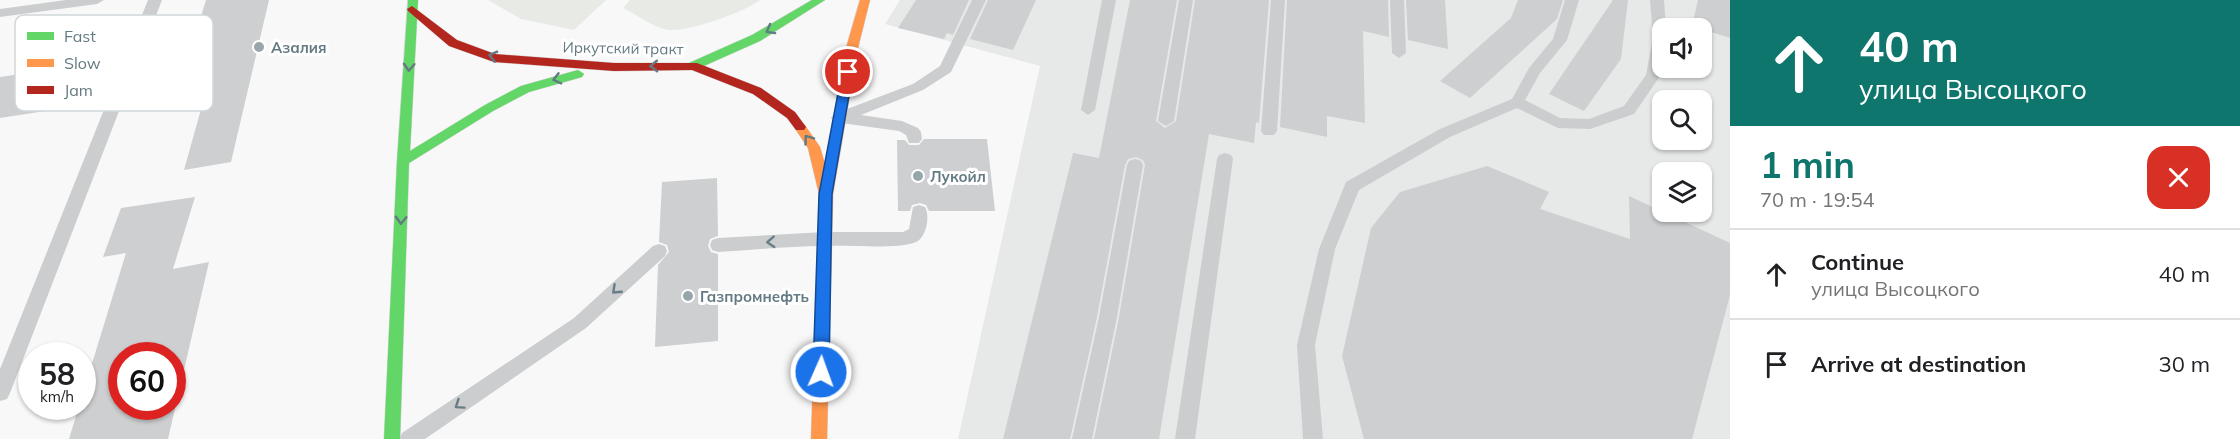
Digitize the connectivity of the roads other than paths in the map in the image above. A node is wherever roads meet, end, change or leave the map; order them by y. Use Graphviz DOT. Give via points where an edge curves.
graph roads {
  1 [pos="97,0"];
  2 [pos="155,0"];
  3 [pos="820,0"];
  4 [pos="865,0"];
  5 [pos="979,0"];
  6 [pos="1109,0"];
  7 [pos="1186,0"];
  8 [pos="1278,0"];
  9 [pos="1397,0"];
  10 [pos="1572,0"];
  11 [pos="1657,0"];
  12 [pos="412,4"];
  13 [pos="0,13"];
  14 [pos="149,15"];
  15 [pos="1400,53"];
  16 [pos="693,66"];
  17 [pos="614,67"];
  18 [pos="1517,102"];
  19 [pos="1088,110"];
  20 [pos="111,111"];
  21 [pos="839,118"];
  22 [pos="1166,121"];
  23 [pos="1269,131"];
  24 [pos="914,140"];
  25 [pos="1225,159"];
  26 [pos="404,161"];
  27 [pos="1135,165"];
  28 [pos="826,194"];
  29 [pos="919,211"];
  30 [pos="825,239"];
  31 [pos="718,245"];
  32 [pos="659,250"];
  33 [pos="0,393"];
  34 [pos="392,439"];
  35 [pos="409,439"];
  36 [pos="819,439"];
  37 [pos="1082,439"];
  38 [pos="1185,439"];
  39 [pos="1313,439"];
  1 -- 13 [label="lane"];
  2 -- 14 [label="lane"];
  3 -- 16 [label="main road, one-way" via="756,38"];
  4 -- 21 [label="main road"];
  5 -- 21 [label="lane" via="946,69 918,87"];
  6 -- 19 [label="lane"];
  7 -- 22 [label="lane"];
  8 -- 23 [label="lane"];
  9 -- 15 [label="lane"];
  10 -- 18 [label="lane" via="1560,40 1534,71"];
  11 -- 18 [label="lane" via="1660,38 1653,76 1629,110 1590,124 1558,123"];
  17 -- 12 [label="main road, Иркутский тракт, one-way" via="494,58 453,43"];
  12 -- 26 [label="main road, Иркутский тракт, one-way"];
  16 -- 17 [label="main road, Иркутский тракт, one-way"];
  28 -- 16 [label="main road, Иркутский тракт, one-way" via="814,147 791,115 758,91"];
  17 -- 26 [label="main road, one-way" via="525,89"];
  18 -- 39 [label="lane" via="1445,132 1352,186 1327,249 1306,345"];
  20 -- 33 [label="lane"];
  21 -- 24 [label="lane" via="902,126 913,132"];
  21 -- 28 [label="main road"];
  25 -- 38 [label="lane"];
  26 -- 34 [label="main road, Иркутский тракт, one-way"];
  27 -- 37 [label="lane"];
  28 -- 30 [label="main road, Иркутский тракт"];
  29 -- 30 [label="lane" via="917,231 911,237"];
  30 -- 31 [label="lane, one-way"];
  30 -- 36 [label="main road, Иркутский тракт"];
  32 -- 35 [label="lane, one-way" via="580,323"];
}
